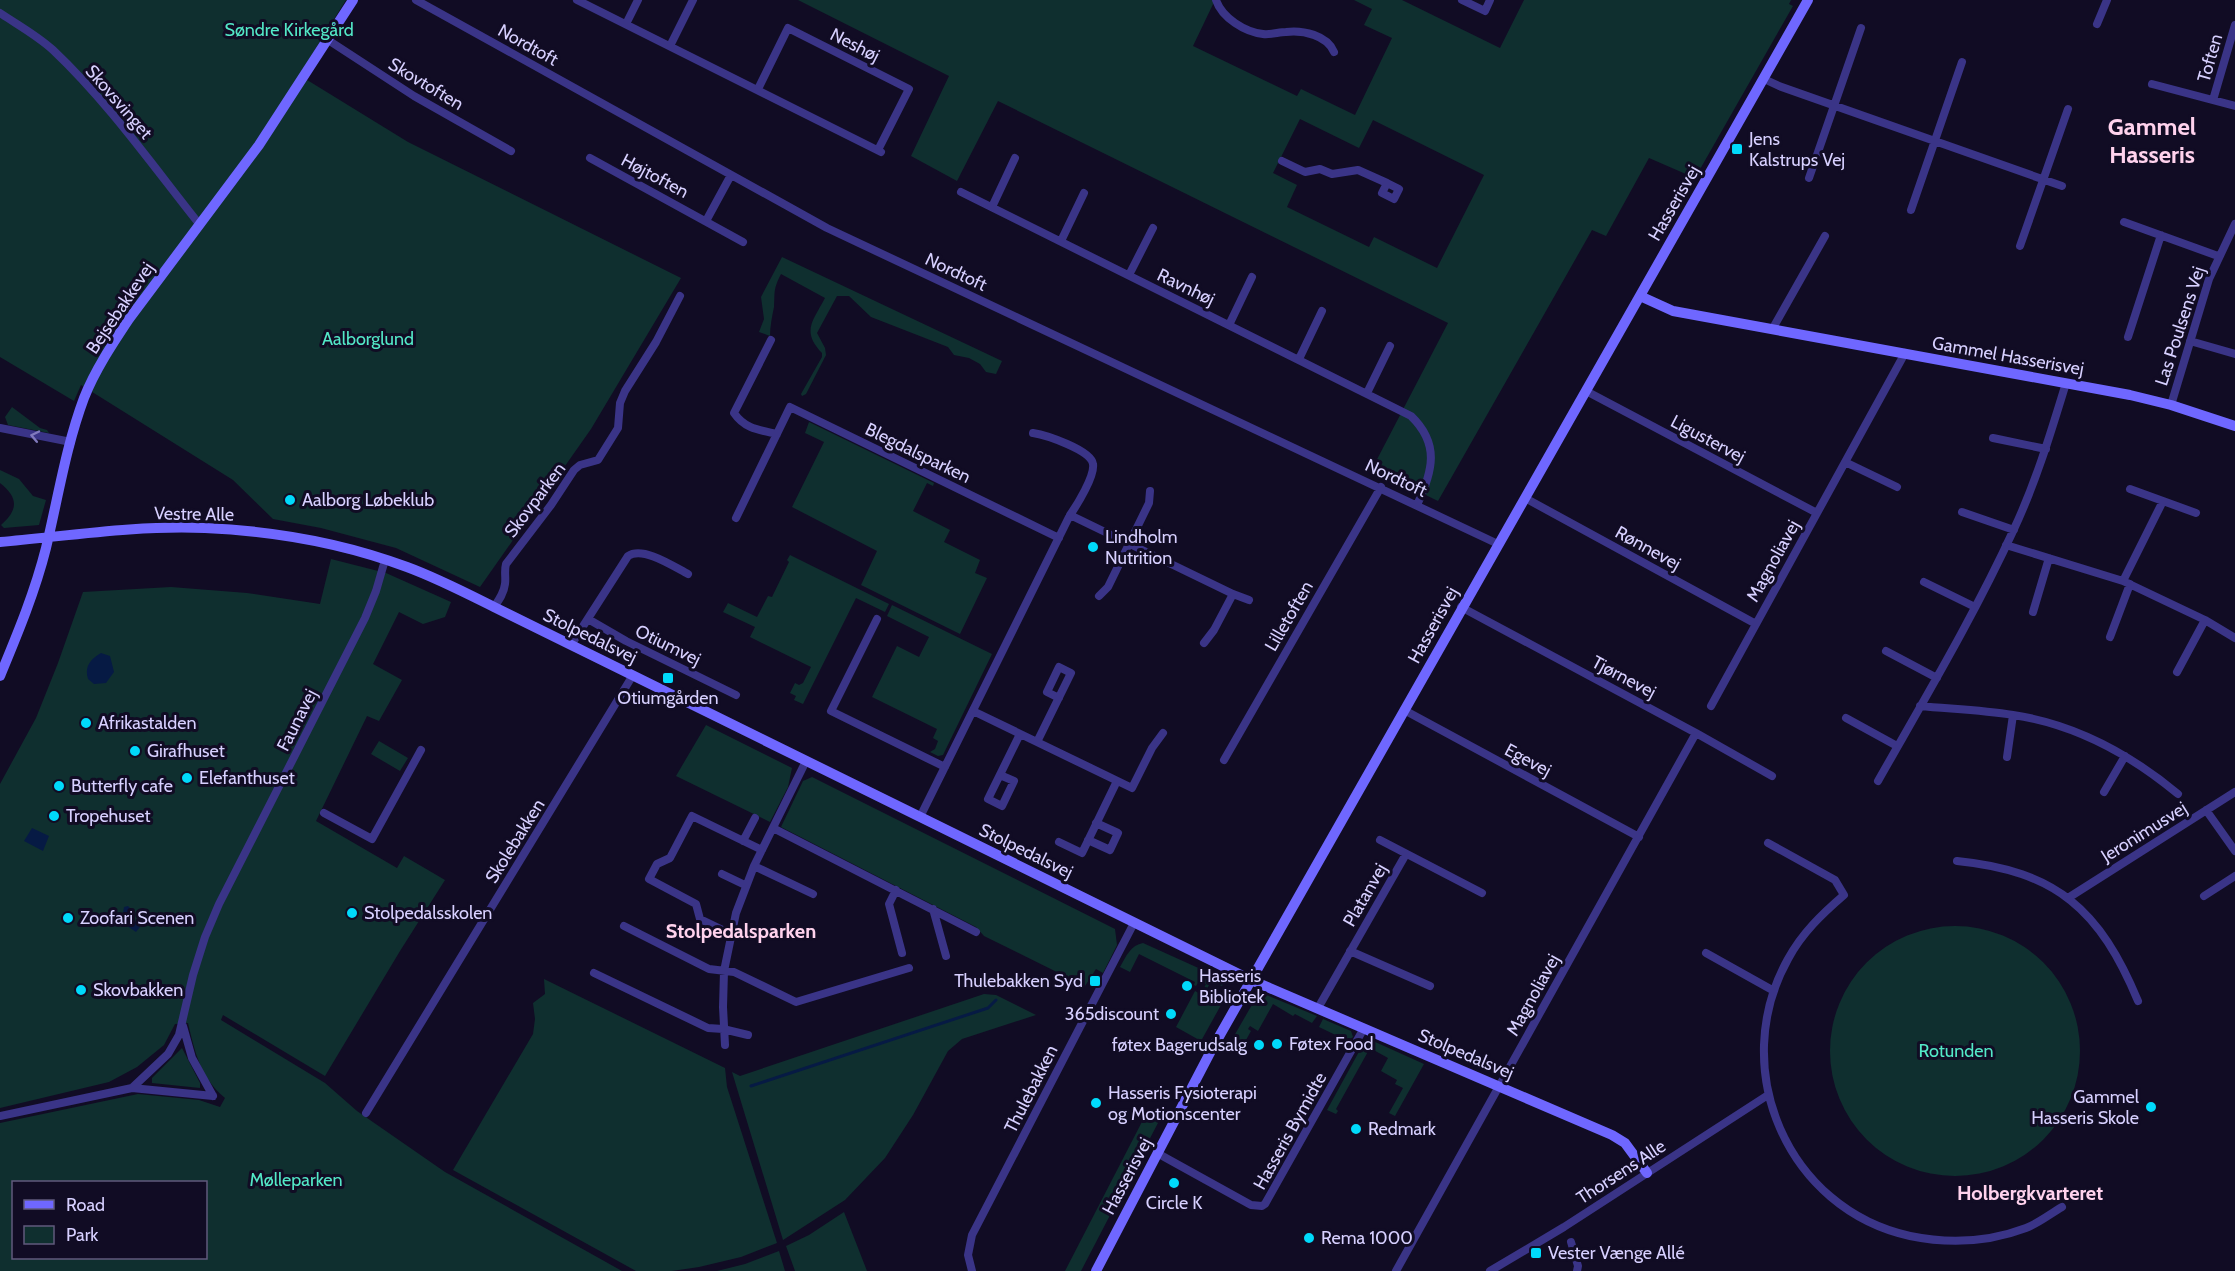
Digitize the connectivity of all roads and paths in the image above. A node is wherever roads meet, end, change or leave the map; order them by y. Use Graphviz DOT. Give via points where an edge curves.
graph roads {
  1 [pos="353,0"];
  2 [pos="416,0"];
  3 [pos="577,0"];
  4 [pos="638,0"];
  5 [pos="693,0"];
  6 [pos="1216,0"];
  7 [pos="1462,0"];
  8 [pos="1490,0"];
  9 [pos="1808,0"];
  10 [pos="2107,0"];
  11 [pos="0,13"];
  12 [pos="626,24"];
  13 [pos="2097,24"];
  14 [pos="2235,25"];
  15 [pos="1861,28"];
  16 [pos="328,40"];
  17 [pos="670,46"];
  18 [pos="1334,52"];
  19 [pos="1962,63"];
  20 [pos="1764,79"];
  21 [pos="2152,84"];
  22 [pos="758,89"];
  23 [pos="2213,100"];
  24 [pos="1834,105"];
  25 [pos="2235,106"];
  26 [pos="2068,109"];
  27 [pos="1935,140"];
  28 [pos="511,150"];
  29 [pos="590,158"];
  30 [pos="1015,158"];
  31 [pos="1282,161"];
  32 [pos="731,175"];
  33 [pos="1809,178"];
  34 [pos="2043,179"];
  35 [pos="1387,183"];
  36 [pos="2062,186"];
  37 [pos="961,192"];
  38 [pos="1084,193"];
  39 [pos="992,207"];
  40 [pos="1911,210"];
  41 [pos="706,221"];
  42 [pos="2124,222"];
  43 [pos="2235,224"];
  44 [pos="200,225"];
  45 [pos="1153,228"];
  46 [pos="2161,235"];
  47 [pos="1825,236"];
  48 [pos="2231,237"];
  49 [pos="1061,241"];
  50 [pos="743,242"];
  51 [pos="2020,246"];
  52 [pos="2218,256"];
  53 [pos="1129,275"];
  54 [pos="1252,277"];
  55 [pos="680,296"];
  56 [pos="1640,296"];
  57 [pos="1322,311"];
  58 [pos="1229,325"];
  59 [pos="1773,328"];
  60 [pos="2128,337"];
  61 [pos="771,340"];
  62 [pos="2190,341"];
  63 [pos="1390,346"];
  64 [pos="1905,353"];
  65 [pos="2235,354"];
  66 [pos="1299,359"];
  67 [pos="2066,383"];
  68 [pos="1586,391"];
  69 [pos="1367,393"];
  70 [pos="2171,405"];
  71 [pos="2235,426"];
  72 [pos="0,428"];
  73 [pos="1033,433"];
  74 [pos="777,434"];
  75 [pos="1993,438"];
  76 [pos="71,442"];
  77 [pos="2046,449"];
  78 [pos="1845,462"];
  79 [pos="1381,487"];
  80 [pos="1897,487"];
  81 [pos="2130,489"];
  82 [pos="1150,491"];
  83 [pos="1525,498"];
  84 [pos="2163,501"];
  85 [pos="1418,505"];
  86 [pos="1962,512"];
  87 [pos="1817,513"];
  88 [pos="2196,513"];
  89 [pos="1070,515"];
  90 [pos="736,518"];
  91 [pos="2014,530"];
  92 [pos="47,537"];
  93 [pos="1059,538"];
  94 [pos="0,542"];
  95 [pos="1129,543"];
  96 [pos="1498,544"];
  97 [pos="2006,545"];
  98 [pos="2049,558"];
  99 [pos="385,560"];
  100 [pos="688,574"];
  101 [pos="1924,582"];
  102 [pos="2127,583"];
  103 [pos="1233,594"];
  104 [pos="1099,596"];
  105 [pos="1249,600"];
  106 [pos="494,607"];
  107 [pos="1461,607"];
  108 [pos="1975,607"];
  109 [pos="2033,612"];
  110 [pos="588,619"];
  111 [pos="877,619"];
  112 [pos="2205,620"];
  113 [pos="1756,624"];
  114 [pos="2235,624"];
  115 [pos="2232,636"];
  116 [pos="2110,637"];
  117 [pos="1204,643"];
  118 [pos="571,645"];
  119 [pos="1886,651"];
  120 [pos="2177,672"];
  121 [pos="633,675"];
  122 [pos="0,676"];
  123 [pos="1937,678"];
  124 [pos="735,695"];
  125 [pos="1059,698"];
  126 [pos="1711,706"];
  127 [pos="1920,706"];
  128 [pos="1404,710"];
  129 [pos="973,711"];
  130 [pos="2013,715"];
  131 [pos="1846,718"];
  132 [pos="1163,733"];
  133 [pos="1696,733"];
  134 [pos="1020,734"];
  135 [pos="1037,742"];
  136 [pos="1897,746"];
  137 [pos="421,750"];
  138 [pos="2125,756"];
  139 [pos="2007,757"];
  140 [pos="806,760"];
  141 [pos="1224,760"];
  142 [pos="945,767"];
  143 [pos="1000,775"];
  144 [pos="1772,776"];
  145 [pos="1117,781"];
  146 [pos="1878,781"];
  147 [pos="2104,792"];
  148 [pos="2235,792"];
  149 [pos="2178,794"];
  150 [pos="2206,810"];
  151 [pos="324,813"];
  152 [pos="920,817"];
  153 [pos="755,818"];
  154 [pos="1096,823"];
  155 [pos="773,828"];
  156 [pos="1639,837"];
  157 [pos="1088,840"];
  158 [pos="1380,840"];
  159 [pos="743,841"];
  160 [pos="1059,842"];
  161 [pos="1768,843"];
  162 [pos="762,850"];
  163 [pos="2235,851"];
  164 [pos="1406,854"];
  165 [pos="1957,861"];
  166 [pos="754,866"];
  167 [pos="722,874"];
  168 [pos="2235,876"];
  169 [pos="745,885"];
  170 [pos="896,890"];
  171 [pos="1482,893"];
  172 [pos="813,894"];
  173 [pos="2204,896"];
  174 [pos="2068,898"];
  175 [pos="933,909"];
  176 [pos="1134,923"];
  177 [pos="624,926"];
  178 [pos="976,932"];
  179 [pos="731,934"];
  180 [pos="1350,951"];
  181 [pos="902,953"];
  182 [pos="1706,953"];
  183 [pos="946,956"];
  184 [pos="909,968"];
  185 [pos="724,971"];
  186 [pos="594,973"];
  187 [pos="1251,980"];
  188 [pos="1430,986"];
  189 [pos="1774,991"];
  190 [pos="2138,1001"];
  191 [pos="1318,1008"];
  192 [pos="183,1026"];
  193 [pos="1364,1028"];
  194 [pos="723,1029"];
  195 [pos="748,1035"];
  196 [pos="725,1045"];
  197 [pos="1500,1086"];
  198 [pos="132,1088"];
  199 [pos="1768,1095"];
  200 [pos="366,1113"];
  201 [pos="0,1116"];
  202 [pos="1157,1153"];
  203 [pos="1647,1173"];
  204 [pos="2062,1207"];
  205 [pos="1571,1242"];
  206 [pos="972,1271"];
  207 [pos="1096,1271"];
  208 [pos="1396,1271"];
  209 [pos="1490,1271"];
  210 [pos="1577,1271"];
  1 -- 16 [label="street, Bejsebakkevej"];
  2 -- 32 [label="street, Nordtoft"];
  3 -- 12 [label="street, Neshøj"];
  4 -- 12 [label="street"];
  5 -- 17 [label="street"];
  6 -- 18 [label="street" via="1226,17 1250,31 1313,34 1332,46"];
  7 -- 8 [label="street" via="1485,11"];
  9 -- 20 [label="street, Hasserisvej"];
  10 -- 13 [label="street"];
  11 -- 44 [label="street, Skovsvinget" via="51,48 87,86"];
  12 -- 17 [label="street, Neshøj"];
  14 -- 23 [label="street, Toften"];
  15 -- 24 [label="street"];
  16 -- 28 [label="street, Skovtoften" via="414,96"];
  16 -- 44 [label="street, Bejsebakkevej" via="259,145"];
  17 -- 22 [label="street, Neshøj"];
  19 -- 27 [label="street"];
  20 -- 24 [label="street"];
  20 -- 56 [label="street, Hasserisvej"];
  21 -- 23 [label="street, Toften"];
  22 -- 22 [label="street, Neshøj" via="880,151 909,89 788,28"];
  23 -- 25 [label="street, Toften"];
  24 -- 27 [label="street"];
  24 -- 33 [label="street"];
  26 -- 34 [label="street"];
  27 -- 34 [label="street"];
  27 -- 40 [label="street"];
  29 -- 41 [label="street, Højtoften"];
  30 -- 39 [label="street"];
  31 -- 35 [label="street" via="1305,172 1320,169 1332,174 1358,170"];
  32 -- 41 [label="street"];
  32 -- 79 [label="street, Nordtoft" via="827,228"];
  34 -- 36 [label="street"];
  34 -- 51 [label="street"];
  37 -- 39 [label="street, Ravnhøj"];
  38 -- 49 [label="street"];
  39 -- 49 [label="street, Ravnhøj"];
  41 -- 50 [label="street, Højtoften"];
  42 -- 46 [label="street, Las Poulsens Vej"];
  43 -- 48 [label="street, Las Poulsens Vej"];
  44 -- 76 [label="street, Bejsebakkevej" via="114,341 85,397"];
  45 -- 53 [label="street, Ravnhøj"];
  46 -- 52 [label="street, Las Poulsens Vej"];
  46 -- 60 [label="street"];
  47 -- 59 [label="street"];
  48 -- 52 [label="street, Las Poulsens Vej"];
  49 -- 53 [label="street, Ravnhøj"];
  52 -- 62 [label="street, Las Poulsens Vej"];
  53 -- 58 [label="street, Ravnhøj"];
  54 -- 58 [label="street, Ravnhøj"];
  55 -- 106 [label="street, Skovparken" via="625,391 618,428 598,460 574,470 506,564 503,594"];
  56 -- 59 [label="street, Gammel Hasserisvej" via="1673,311"];
  56 -- 68 [label="street, Hasserisvej"];
  57 -- 66 [label="street"];
  58 -- 66 [label="street, Ravnhøj"];
  59 -- 64 [label="street, Gammel Hasserisvej"];
  61 -- 74 [label="street" via="734,412 750,428"];
  62 -- 65 [label="street"];
  62 -- 70 [label="street, Las Poulsens Vej"];
  63 -- 69 [label="street"];
  64 -- 67 [label="street, Gammel Hasserisvej"];
  64 -- 78 [label="street, Magnoliavej"];
  66 -- 69 [label="street, Ravnhøj"];
  67 -- 70 [label="street, Gammel Hasserisvej"];
  67 -- 77 [label="street"];
  68 -- 83 [label="street, Hasserisvej"];
  68 -- 87 [label="street, Ligustervej"];
  69 -- 85 [label="street, Ravnhøj" via="1411,416 1426,434 1431,468"];
  70 -- 71 [label="street, Gammel Hasserisvej"];
  76 -- 72 [label="street, one-way"];
  73 -- 89 [label="street" via="1047,435 1092,459 1092,474"];
  74 -- 90 [label="street, Blegdalsparken"];
  74 -- 93 [label="street, Blegdalsparken" via="790,407"];
  75 -- 77 [label="street"];
  76 -- 92 [label="street, Bejsebakkevej"];
  77 -- 91 [label="street"];
  78 -- 80 [label="street"];
  78 -- 87 [label="street, Magnoliavej"];
  79 -- 85 [label="street, Nordtoft"];
  79 -- 141 [label="street, Lilletoften"];
  81 -- 84 [label="street"];
  82 -- 95 [label="street" via="1149,502"];
  83 -- 96 [label="street, Hasserisvej"];
  83 -- 113 [label="street, Rønnevej"];
  84 -- 88 [label="street"];
  84 -- 102 [label="street"];
  85 -- 96 [label="street, Nordtoft"];
  86 -- 91 [label="street"];
  87 -- 113 [label="street, Magnoliavej"];
  89 -- 93 [label="street"];
  89 -- 95 [label="street"];
  91 -- 97 [label="street"];
  92 -- 94 [label="street, Vestre Alle"];
  92 -- 99 [label="street, Vestre Alle" via="205,528 312,540"];
  92 -- 122 [label="street, Bejsebakkevej" via="30,599"];
  93 -- 129 [label="street"];
  95 -- 103 [label="street"];
  95 -- 104 [label="street" via="1108,587"];
  96 -- 107 [label="street, Hasserisvej"];
  97 -- 98 [label="street"];
  97 -- 108 [label="street"];
  98 -- 102 [label="street"];
  98 -- 109 [label="street"];
  99 -- 106 [label="street, Stolpedalsvej"];
  99 -- 192 [label="street, Faunavej" via="360,627 214,915 193,975"];
  100 -- 110 [label="street" via="643,552 634,552"];
  101 -- 108 [label="street"];
  102 -- 112 [label="street"];
  102 -- 116 [label="street"];
  103 -- 105 [label="street"];
  103 -- 117 [label="street"];
  106 -- 118 [label="street, Stolpedalsvej"];
  107 -- 128 [label="street, Hasserisvej"];
  107 -- 133 [label="street, Tjørnevej"];
  108 -- 123 [label="street"];
  110 -- 118 [label="street"];
  110 -- 124 [label="street, Otiumvej"];
  111 -- 142 [label="street" via="831,711"];
  112 -- 115 [label="street"];
  112 -- 120 [label="street"];
  113 -- 126 [label="street, Magnoliavej"];
  114 -- 115 [label="street"];
  118 -- 121 [label="street, Stolpedalsvej"];
  119 -- 123 [label="street"];
  121 -- 140 [label="street, Stolpedalsvej"];
  121 -- 200 [label="street, Skolebakken"];
  123 -- 127 [label="street"];
  125 -- 135 [label="street"];
  127 -- 130 [label="street"];
  127 -- 136 [label="street"];
  128 -- 156 [label="street, Egevej"];
  128 -- 187 [label="street, Hasserisvej"];
  129 -- 134 [label="street"];
  129 -- 142 [label="street"];
  130 -- 138 [label="street" via="2054,724"];
  130 -- 139 [label="street"];
  131 -- 136 [label="street"];
  132 -- 145 [label="street" via="1132,788"];
  133 -- 144 [label="street, Tjørnevej"];
  133 -- 156 [label="street, Magnoliavej"];
  134 -- 135 [label="street"];
  134 -- 143 [label="street"];
  135 -- 145 [label="street"];
  136 -- 146 [label="street"];
  137 -- 151 [label="street" via="372,839"];
  138 -- 147 [label="street"];
  138 -- 149 [label="street"];
  140 -- 152 [label="street, Stolpedalsvej"];
  140 -- 155 [label="street"];
  142 -- 152 [label="street"];
  145 -- 154 [label="street"];
  148 -- 150 [label="street, Jeronimusvej"];
  150 -- 163 [label="street"];
  150 -- 174 [label="street, Jeronimusvej"];
  152 -- 176 [label="street, Stolpedalsvej"];
  153 -- 159 [label="street"];
  154 -- 157 [label="street"];
  154 -- 157 [label="street" via="1118,833 1114,842 1110,850"];
  155 -- 162 [label="street"];
  155 -- 170 [label="street"];
  156 -- 197 [label="street, Magnoliavej"];
  157 -- 160 [label="street" via="1082,853"];
  158 -- 164 [label="street, Platanvej"];
  159 -- 162 [label="street"];
  159 -- 179 [label="street" via="692,816 670,858 657,864 649,879 696,904 700,919"];
  161 -- 189 [label="street" via="1835,880 1844,895 1805,932"];
  162 -- 166 [label="street"];
  164 -- 171 [label="street, Platanvej"];
  164 -- 180 [label="street, Platanvej"];
  165 -- 174 [label="street" via="2020,873 2044,882"];
  166 -- 169 [label="street"];
  166 -- 172 [label="street"];
  167 -- 169 [label="street"];
  168 -- 173 [label="street"];
  169 -- 179 [label="street"];
  170 -- 175 [label="street"];
  170 -- 181 [label="street" via="889,904"];
  174 -- 190 [label="street" via="2110,943"];
  175 -- 178 [label="street"];
  175 -- 183 [label="street"];
  176 -- 187 [label="street, Stolpedalsvej"];
  176 -- 206 [label="street, Thulebakken" via="972,1235 968,1255"];
  177 -- 185 [label="street" via="709,969"];
  179 -- 185 [label="street"];
  180 -- 188 [label="street, Platanvej"];
  180 -- 191 [label="street, Platanvej"];
  182 -- 189 [label="street"];
  184 -- 185 [label="street" via="796,1002 734,972"];
  185 -- 194 [label="street"];
  186 -- 194 [label="street" via="708,1028"];
  187 -- 191 [label="street, Stolpedalsvej"];
  187 -- 202 [label="street, Hasserisvej"];
  189 -- 199 [label="street" via="1764,1052"];
  191 -- 193 [label="street, Stolpedalsvej"];
  192 -- 198 [label="street, Faunavej" via="168,1054"];
  192 -- 198 [label="street, Faunavej" via="192,1058 213,1096"];
  193 -- 197 [label="street, Stolpedalsvej"];
  193 -- 202 [label="street, Hasseris Bymidte" via="1265,1204 1251,1205"];
  194 -- 195 [label="street"];
  194 -- 196 [label="street"];
  197 -- 203 [label="street, Stolpedalsvej" via="1612,1135 1625,1143"];
  197 -- 208 [label="street, Magnoliavej"];
  198 -- 201 [label="street"];
  199 -- 203 [label="street, Thorsens Alle"];
  199 -- 204 [label="street" via="1779,1129 1814,1182 1869,1222 1935,1241 1972,1240 2029,1227"];
  202 -- 207 [label="street, Hasserisvej"];
  203 -- 209 [label="street, Thorsens Alle"];
  205 -- 210 [label="street"];
}
